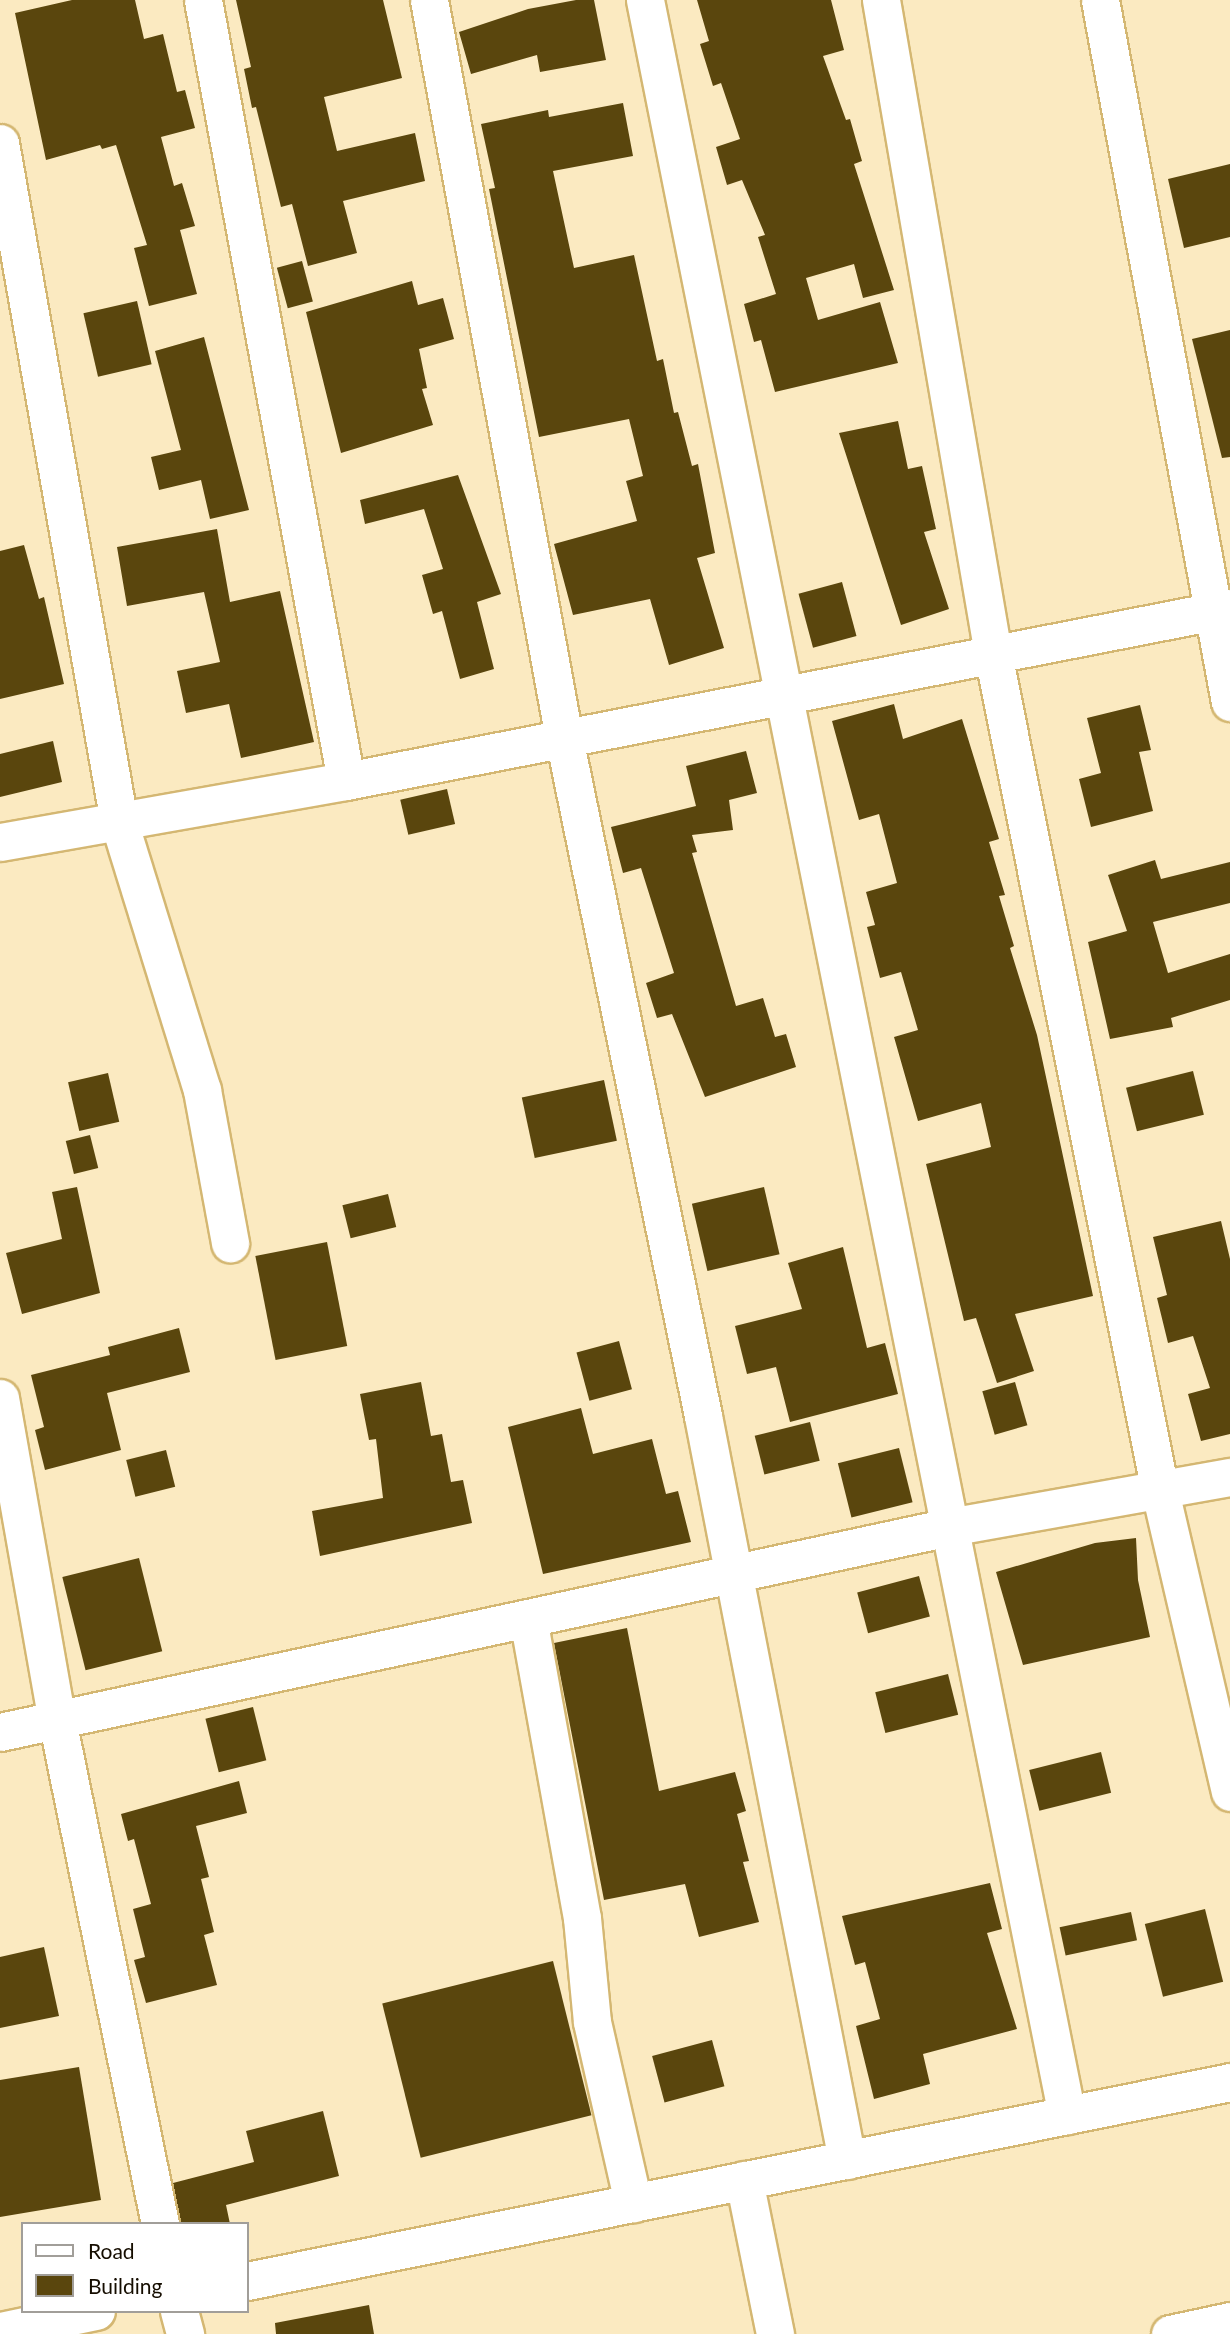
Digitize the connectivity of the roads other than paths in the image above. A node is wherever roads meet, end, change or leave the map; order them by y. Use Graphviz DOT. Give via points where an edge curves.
graph roads {
  1 [pos="203,0"];
  2 [pos="429,0"];
  3 [pos="645,0"];
  4 [pos="881,0"];
  5 [pos="1100,0"];
  6 [pos="0,143"];
  7 [pos="1221,610"];
  8 [pos="993,654"];
  9 [pos="781,696"];
  10 [pos="1230,702"];
  11 [pos="564,738"];
  12 [pos="346,781"];
  13 [pos="119,822"];
  14 [pos="0,842"];
  15 [pos="230,1242"];
  16 [pos="0,1398"];
  17 [pos="1230,1477"];
  18 [pos="1160,1491"];
  19 [pos="948,1527"];
  20 [pos="734,1573"];
  21 [pos="528,1618"];
  22 [pos="57,1720"];
  23 [pos="0,1732"];
  24 [pos="1230,1792"];
  25 [pos="1230,2082"];
  26 [pos="1067,2115"];
  27 [pos="847,2160"];
  28 [pos="744,2180"];
  29 [pos="633,2203"];
  30 [pos="160,2222"];
  31 [pos="248,2281"];
  32 [pos="86,2313"];
  33 [pos="180,2313"];
  34 [pos="1230,2321"];
  35 [pos="0,2331"];
  36 [pos="185,2334"];
  37 [pos="775,2334"];
  38 [pos="1170,2334"];
  1 -- 12 [label="street"];
  2 -- 11 [label="street"];
  3 -- 9 [label="street"];
  4 -- 8 [label="street"];
  5 -- 7 [label="street"];
  6 -- 13 [label="street"];
  7 -- 8 [label="street"];
  7 -- 10 [label="street"];
  8 -- 9 [label="street"];
  8 -- 18 [label="street"];
  9 -- 11 [label="street"];
  9 -- 19 [label="street"];
  11 -- 12 [label="street"];
  11 -- 20 [label="street"];
  12 -- 13 [label="street"];
  13 -- 14 [label="street"];
  13 -- 15 [label="street" via="202,1090"];
  16 -- 22 [label="street"];
  17 -- 18 [label="street"];
  18 -- 19 [label="street"];
  18 -- 24 [label="street"];
  19 -- 20 [label="street"];
  19 -- 26 [label="street"];
  20 -- 21 [label="street"];
  20 -- 27 [label="street"];
  21 -- 22 [label="street"];
  21 -- 29 [label="street" via="582,1918 592,2022"];
  22 -- 23 [label="street"];
  22 -- 30 [label="street"];
  25 -- 26 [label="street"];
  26 -- 27 [label="street"];
  27 -- 28 [label="street"];
  28 -- 29 [label="street"];
  28 -- 37 [label="street"];
  29 -- 31 [label="street"];
  32 -- 35 [label="street"];
  33 -- 36 [label="street"];
  34 -- 38 [label="street"];
}
